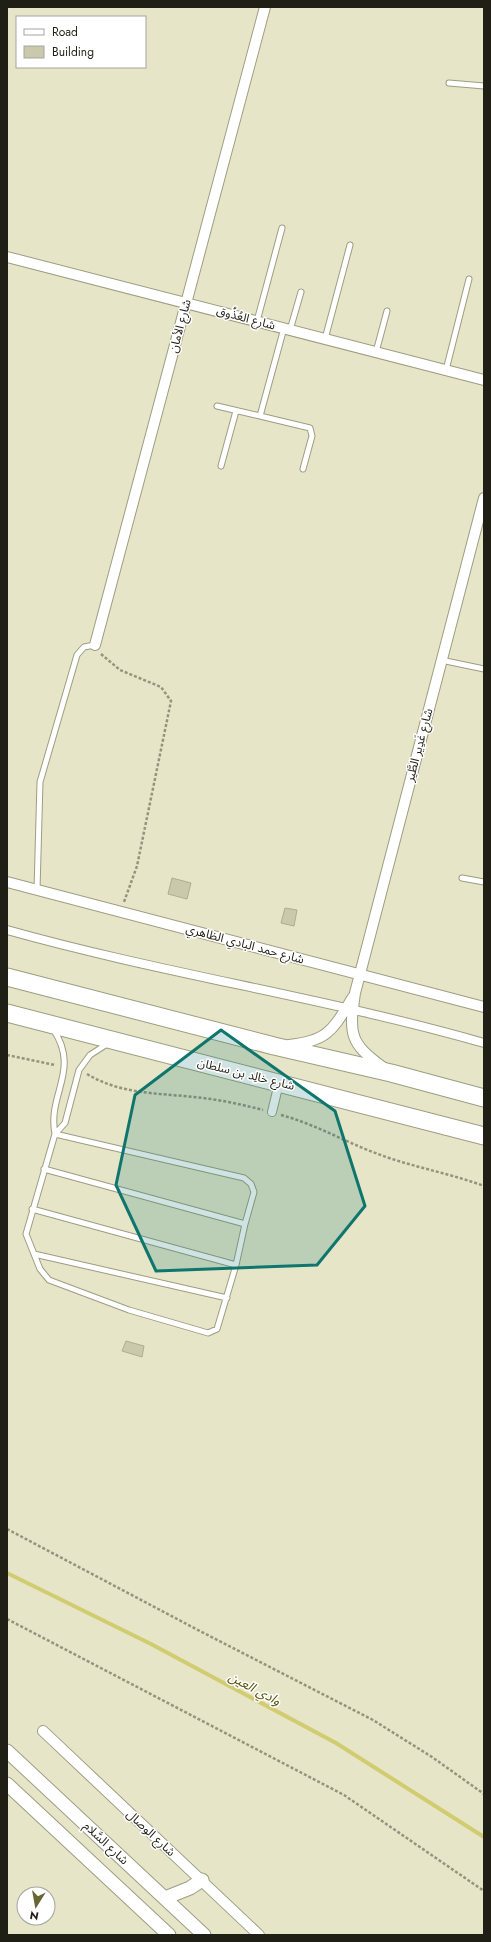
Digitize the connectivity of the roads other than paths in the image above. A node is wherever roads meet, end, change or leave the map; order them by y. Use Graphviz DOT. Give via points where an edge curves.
graph roads {
  1 [pos="265,7"];
  2 [pos="449,83"];
  3 [pos="484,86"];
  4 [pos="282,228"];
  5 [pos="350,244"];
  6 [pos="7,257"];
  7 [pos="469,279"];
  8 [pos="301,292"];
  9 [pos="186,302"];
  10 [pos="387,311"];
  11 [pos="257,321"];
  12 [pos="287,329"];
  13 [pos="325,339"];
  14 [pos="376,352"];
  15 [pos="446,370"];
  16 [pos="484,380"];
  17 [pos="217,406"];
  18 [pos="236,411"];
  19 [pos="260,416"];
  20 [pos="221,466"];
  21 [pos="303,469"];
  22 [pos="484,498"];
  23 [pos="95,645"];
  24 [pos="442,660"];
  25 [pos="484,669"];
  26 [pos="462,878"];
  27 [pos="7,882"];
  28 [pos="484,882"];
  29 [pos="38,890"];
  30 [pos="7,930"];
  31 [pos="360,974"];
  32 [pos="7,976"];
  33 [pos="484,1007"];
  34 [pos="350,1008"];
  35 [pos="7,1013"];
  36 [pos="46,1023"];
  37 [pos="116,1041"];
  38 [pos="484,1043"];
  39 [pos="274,1046"];
  40 [pos="391,1073"];
  41 [pos="279,1083"];
  42 [pos="484,1098"];
  43 [pos="272,1112"];
  44 [pos="55,1134"];
  45 [pos="484,1136"];
  46 [pos="44,1169"];
  47 [pos="32,1209"];
  48 [pos="245,1224"];
  49 [pos="34,1254"];
  50 [pos="236,1265"];
  51 [pos="227,1298"];
  52 [pos="43,1731"];
  53 [pos="7,1751"];
  54 [pos="7,1784"];
  55 [pos="202,1880"];
  56 [pos="164,1898"];
  57 [pos="169,1935"];
  58 [pos="204,1935"];
  59 [pos="259,1935"];
  1 -- 9 [label="street, شارع الأمان"];
  2 -- 3 [label="lane"];
  4 -- 11 [label="lane"];
  5 -- 13 [label="lane"];
  6 -- 9 [label="street, شارع العُذُوق"];
  7 -- 15 [label="lane"];
  8 -- 12 [label="lane"];
  9 -- 11 [label="street, شارع العُذُوق"];
  9 -- 23 [label="street, شارع الأمان"];
  10 -- 14 [label="lane"];
  11 -- 12 [label="street, شارع العُذُوق"];
  12 -- 13 [label="street, شارع العُذُوق"];
  12 -- 19 [label="lane"];
  13 -- 14 [label="street, شارع العُذُوق"];
  14 -- 15 [label="street, شارع العُذُوق"];
  15 -- 16 [label="street, شارع العُذُوق"];
  17 -- 18 [label="lane"];
  18 -- 19 [label="lane"];
  18 -- 20 [label="lane"];
  19 -- 21 [label="lane" via="310,428 312,436"];
  22 -- 24 [label="street, شارع غَدِير الطَّير"];
  23 -- 29 [label="lane" via="84,648 76,655 42,774"];
  24 -- 25 [label="lane"];
  24 -- 31 [label="street, شارع غَدِير الطَّير"];
  26 -- 28 [label="lane"];
  27 -- 29 [label="street, شارع حمد البادي الظاهري"];
  29 -- 31 [label="street, شارع حمد البادي الظاهري"];
  30 -- 34 [label="street" via="137,962"];
  31 -- 33 [label="street, شارع حمد البادي الظاهري"];
  31 -- 34 [label="street, شارع غَدِير الطَّير"];
  32 -- 39 [label="main road"];
  34 -- 38 [label="street"];
  34 -- 39 [label="street, شارع غَدِير الطَّير" via="322,1036 309,1043"];
  34 -- 40 [label="street, شارع غَدِير الطَّير" via="353,1036 359,1048"];
  35 -- 36 [label="main road, شارع خالِد بن سلطان"];
  36 -- 37 [label="main road, شارع خالِد بن سلطان"];
  36 -- 44 [label="lane" via="62,1045 65,1068 52,1120"];
  37 -- 41 [label="main road, شارع خالِد بن سلطان"];
  37 -- 44 [label="lane" via="94,1052 79,1070 65,1123"];
  39 -- 40 [label="main road"];
  40 -- 42 [label="main road"];
  41 -- 43 [label="street"];
  41 -- 45 [label="main road, شارع خالِد بن سلطان"];
  44 -- 46 [label="lane"];
  44 -- 48 [label="lane" via="244,1178 251,1184 254,1192"];
  46 -- 47 [label="lane"];
  46 -- 48 [label="lane"];
  47 -- 49 [label="lane" via="26,1234"];
  47 -- 50 [label="lane"];
  48 -- 50 [label="lane"];
  49 -- 51 [label="lane"];
  49 -- 51 [label="lane" via="40,1269 49,1280 129,1310 208,1333 217,1329"];
  50 -- 51 [label="lane"];
  52 -- 55 [label="street, شارع الوصال"];
  53 -- 56 [label="street, شارع السَّلام"];
  54 -- 57 [label="street, شارع السَّلام"];
  55 -- 56 [label="street"];
  55 -- 59 [label="street, شارع الوصال"];
  56 -- 58 [label="street, شارع السَّلام"];
}
